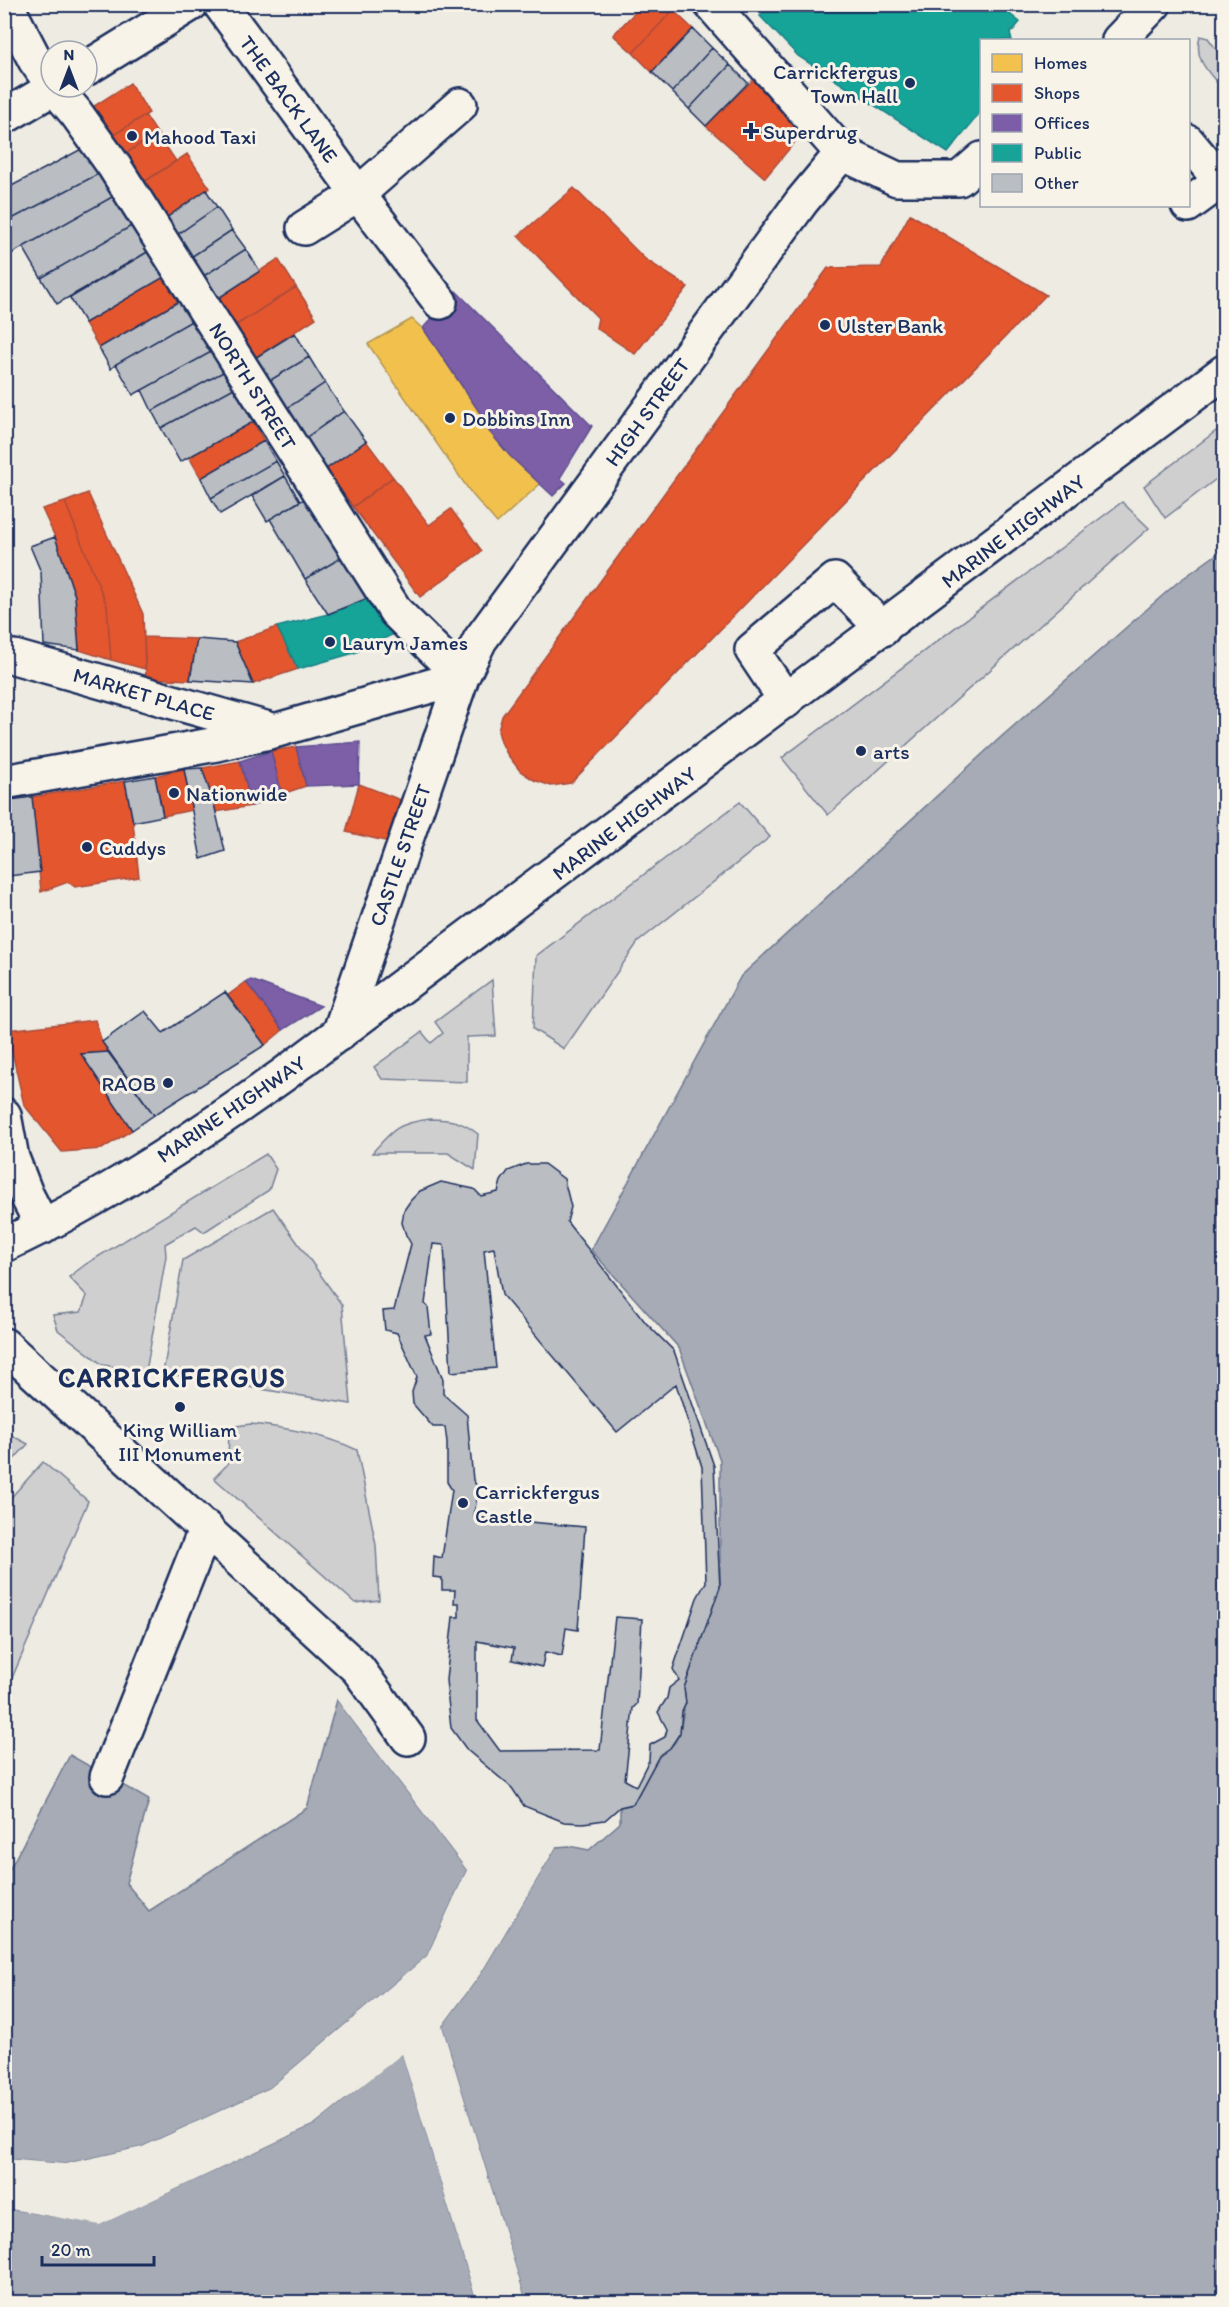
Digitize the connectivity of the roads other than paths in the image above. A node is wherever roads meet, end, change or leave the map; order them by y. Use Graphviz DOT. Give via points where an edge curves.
graph roads {
  1 [pos="6,4"];
  2 [pos="191,4"];
  3 [pos="220,4"];
  4 [pos="711,4"];
  5 [pos="1154,4"];
  6 [pos="1120,39"];
  7 [pos="99,61"];
  8 [pos="39,66"];
  9 [pos="39,96"];
  10 [pos="64,99"];
  11 [pos="460,105"];
  12 [pos="14,112"];
  13 [pos="1190,144"];
  14 [pos="842,153"];
  15 [pos="980,160"];
  16 [pos="1223,183"];
  17 [pos="358,195"];
  18 [pos="1190,205"];
  19 [pos="304,228"];
  20 [pos="440,302"];
  21 [pos="1224,372"];
  22 [pos="883,629"];
  23 [pos="14,657"];
  24 [pos="462,677"];
  25 [pos="786,701"];
  26 [pos="274,731"];
  27 [pos="7,782"];
  28 [pos="339,1034"];
  29 [pos="4,1115"];
  30 [pos="43,1227"];
  31 [pos="4,1245"];
  32 [pos="4,1346"];
  33 [pos="206,1528"];
  34 [pos="408,1738"];
  35 [pos="107,1777"];
  1 -- 8 [label="street"];
  2 -- 7 [label="street"];
  3 -- 17 [label="street, THE BACK LANE"];
  4 -- 14 [label="street"];
  5 -- 6 [label="street"];
  9 -- 12 [label="street"];
  10 -- 24 [label="street, NORTH STREET" via="114,166 396,612"];
  11 -- 17 [label="street"];
  13 -- 16 [label="street"];
  14 -- 15 [label="street" via="897,180 959,179"];
  14 -- 24 [label="street, HIGH STREET" via="801,201 487,630"];
  16 -- 18 [label="street"];
  17 -- 19 [label="street"];
  17 -- 20 [label="street, THE BACK LANE"];
  21 -- 22 [label="street, MARINE HIGHWAY"];
  22 -- 25 [label="street, MARINE HIGHWAY"];
  22 -- 25 [label="street" via="835,580 752,650"];
  23 -- 26 [label="street, MARKET PLACE"];
  24 -- 26 [label="street, MARKET PLACE"];
  24 -- 28 [label="street, CASTLE STREET"];
  25 -- 28 [label="street, MARINE HIGHWAY"];
  26 -- 27 [label="street, MARKET PLACE"];
  28 -- 30 [label="street, MARINE HIGHWAY" via="195,1138"];
  29 -- 30 [label="street" via="12,1158"];
  30 -- 31 [label="street, MARINE HIGHWAY"];
  32 -- 33 [label="street"];
  33 -- 34 [label="street" via="358,1669"];
  33 -- 35 [label="street"];
}
